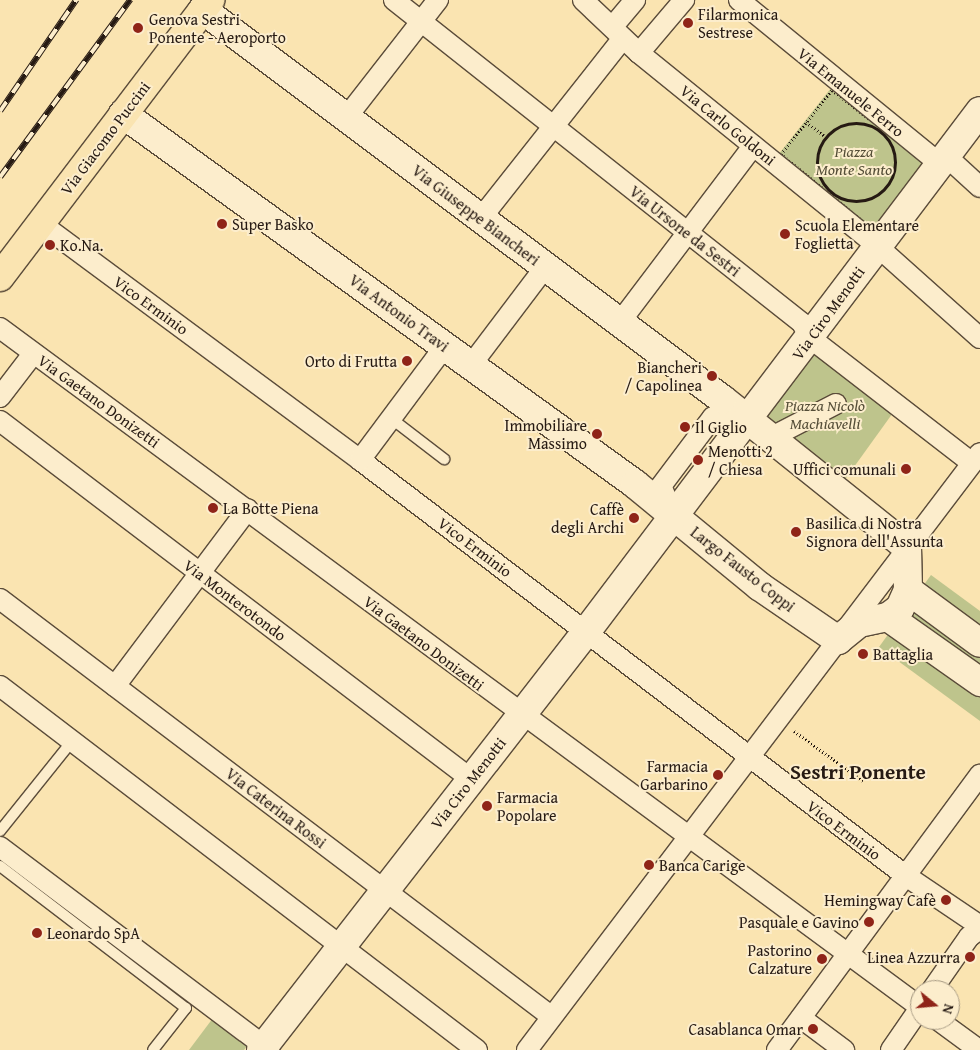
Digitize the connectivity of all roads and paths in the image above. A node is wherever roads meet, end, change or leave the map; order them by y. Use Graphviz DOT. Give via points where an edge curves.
graph roads {
  1 [pos="394,0"];
  2 [pos="438,0"];
  3 [pos="582,0"];
  4 [pos="635,0"];
  5 [pos="684,0"];
  6 [pos="739,0"];
  7 [pos="206,5"];
  8 [pos="422,21"];
  9 [pos="618,31"];
  10 [pos="639,53"];
  11 [pos="980,112"];
  12 [pos="123,114"];
  13 [pos="346,118"];
  14 [pos="806,122"];
  15 [pos="554,127"];
  16 [pos="826,137"];
  17 [pos="753,146"];
  18 [pos="943,160"];
  19 [pos="980,187"];
  20 [pos="480,218"];
  21 [pos="40,223"];
  22 [pos="686,233"];
  23 [pos="877,246"];
  24 [pos="545,267"];
  25 [pos="0,277"];
  26 [pos="620,322"];
  27 [pos="0,328"];
  28 [pos="809,337"];
  29 [pos="980,338"];
  30 [pos="445,346"];
  31 [pos="33,354"];
  32 [pos="471,364"];
  33 [pos="0,397"];
  34 [pos="836,404"];
  35 [pos="392,419"];
  36 [pos="749,419"];
  37 [pos="0,421"];
  38 [pos="772,437"];
  39 [pos="976,458"];
  40 [pos="444,459"];
  41 [pos="360,460"];
  42 [pos="248,509"];
  43 [pos="673,514"];
  44 [pos="907,547"];
  45 [pos="200,573"];
  46 [pos="908,590"];
  47 [pos="0,599"];
  48 [pos="888,617"];
  49 [pos="586,632"];
  50 [pos="838,640"];
  51 [pos="980,643"];
  52 [pos="980,682"];
  53 [pos="0,686"];
  54 [pos="115,686"];
  55 [pos="520,716"];
  56 [pos="779,721"];
  57 [pos="72,741"];
  58 [pos="751,759"];
  59 [pos="980,775"];
  60 [pos="471,779"];
  61 [pos="863,781"];
  62 [pos="0,831"];
  63 [pos="690,839"];
  64 [pos="0,847"];
  65 [pos="0,866"];
  66 [pos="906,876"];
  67 [pos="384,890"];
  68 [pos="980,928"];
  69 [pos="339,948"];
  70 [pos="849,956"];
  71 [pos="939,980"];
  72 [pos="910,1000"];
  73 [pos="552,1017"];
  74 [pos="801,1018"];
  75 [pos="910,1022"];
  76 [pos="952,1030"];
  77 [pos="264,1049"];
  78 [pos="153,1050"];
  79 [pos="477,1050"];
  80 [pos="527,1050"];
  81 [pos="777,1050"];
  82 [pos="844,1050"];
  83 [pos="891,1050"];
  84 [pos="979,1050"];
  1 -- 8 [label="street, Via Ursone da Sestri"];
  2 -- 8 [label="street"];
  3 -- 9 [label="street, Via Carlo Goldoni"];
  4 -- 9 [label="street"];
  5 -- 10 [label="street"];
  6 -- 18 [label="street, Via Emanuele Ferro"];
  7 -- 12 [label="main road, Via Giacomo Puccini"];
  7 -- 13 [label="street, Via Giuseppe Biancheri"];
  8 -- 13 [label="street"];
  8 -- 15 [label="street, Via Ursone da Sestri"];
  9 -- 10 [label="street, Via Carlo Goldoni"];
  9 -- 15 [label="street"];
  10 -- 17 [label="street, Via Carlo Goldoni"];
  11 -- 18 [label="street, Via Ciro Menotti"];
  12 -- 21 [label="main road, Via Giacomo Puccini"];
  12 -- 30 [label="street, Via Antonio Travi"];
  13 -- 20 [label="street, Via Giuseppe Biancheri"];
  14 -- 14 [label="path" via="781,154 876,232 929,165 832,90"];
  14 -- 16 [label="path"];
  15 -- 20 [label="street"];
  15 -- 22 [label="street, Via Ursone da Sestri"];
  16 -- 16 [label="path" via="844,124 857,122 881,131 894,153 892,178 885,189 862,202 843,199 826,189 816,165"];
  17 -- 22 [label="street"];
  17 -- 23 [label="street, Via Carlo Goldoni"];
  18 -- 19 [label="street, Via Emanuele Ferro"];
  18 -- 23 [label="street, Via Ciro Menotti"];
  20 -- 24 [label="street, Via Giuseppe Biancheri"];
  21 -- 25 [label="main road, Via Giacomo Puccini"];
  21 -- 41 [label="street, Vico Erminio"];
  22 -- 26 [label="street"];
  22 -- 28 [label="street, Via Ursone da Sestri" via="802,323"];
  23 -- 28 [label="street, Via Ciro Menotti"];
  23 -- 29 [label="street, Via Carlo Goldoni"];
  24 -- 26 [label="street, Via Giuseppe Biancheri"];
  24 -- 32 [label="street"];
  26 -- 36 [label="street, Via Giuseppe Biancheri"];
  27 -- 31 [label="street, Via Gaetano Donizetti"];
  28 -- 36 [label="street, Via Ciro Menotti"];
  28 -- 39 [label="street, Via Ursone da Sestri"];
  30 -- 32 [label="street, Via Antonio Travi"];
  30 -- 35 [label="street"];
  31 -- 33 [label="street"];
  31 -- 42 [label="street, Via Gaetano Donizetti"];
  32 -- 43 [label="street, Via Antonio Travi"];
  34 -- 38 [label="street"];
  35 -- 40 [label="lane"];
  35 -- 41 [label="street"];
  36 -- 38 [label="street, Via Giuseppe Biancheri"];
  36 -- 43 [label="street, Via Ciro Menotti"];
  37 -- 45 [label="street, Via Monterotondo"];
  38 -- 44 [label="street, Via Giuseppe Biancheri"];
  39 -- 44 [label="street"];
  41 -- 49 [label="street, Vico Erminio"];
  42 -- 45 [label="street"];
  42 -- 55 [label="street, Via Gaetano Donizetti"];
  43 -- 49 [label="street, Via Ciro Menotti"];
  43 -- 50 [label="street, Largo Fausto Coppi" via="759,586"];
  44 -- 46 [label="street"];
  44 -- 50 [label="street"];
  45 -- 54 [label="street"];
  45 -- 60 [label="street, Via Monterotondo"];
  46 -- 48 [label="street" via="900,608"];
  46 -- 51 [label="street"];
  47 -- 54 [label="street, Via Caterina Rossi"];
  48 -- 50 [label="street" via="859,623"];
  48 -- 52 [label="street"];
  49 -- 55 [label="street, Via Ciro Menotti"];
  49 -- 58 [label="street, Vico Erminio"];
  50 -- 56 [label="street" via="797,690"];
  53 -- 57 [label="street"];
  54 -- 67 [label="street, Via Caterina Rossi"];
  55 -- 60 [label="street, Via Ciro Menotti"];
  55 -- 63 [label="street, Via Gaetano Donizetti"];
  56 -- 58 [label="street"];
  56 -- 61 [label="path"];
  57 -- 62 [label="lane"];
  57 -- 69 [label="street" via="335,940"];
  58 -- 63 [label="street"];
  58 -- 66 [label="street, Vico Erminio"];
  59 -- 66 [label="street"];
  60 -- 67 [label="street, Via Ciro Menotti"];
  63 -- 70 [label="street, Via Gaetano Donizetti"];
  63 -- 73 [label="street"];
  64 -- 77 [label="street"];
  65 -- 78 [label="lane" via="186,1008"];
  66 -- 68 [label="street, Vico Erminio"];
  66 -- 70 [label="street"];
  67 -- 69 [label="street, Via Ciro Menotti"];
  67 -- 73 [label="street, Via Caterina Rossi"];
  68 -- 71 [label="street" via="969,937"];
  69 -- 77 [label="street, Via Ciro Menotti"];
  69 -- 79 [label="street"];
  70 -- 72 [label="street, Via Gaetano Donizetti"];
  70 -- 74 [label="street"];
  73 -- 80 [label="street"];
  74 -- 81 [label="street"];
  74 -- 82 [label="street"];
  75 -- 83 [label="street"];
  76 -- 84 [label="street"];
}
